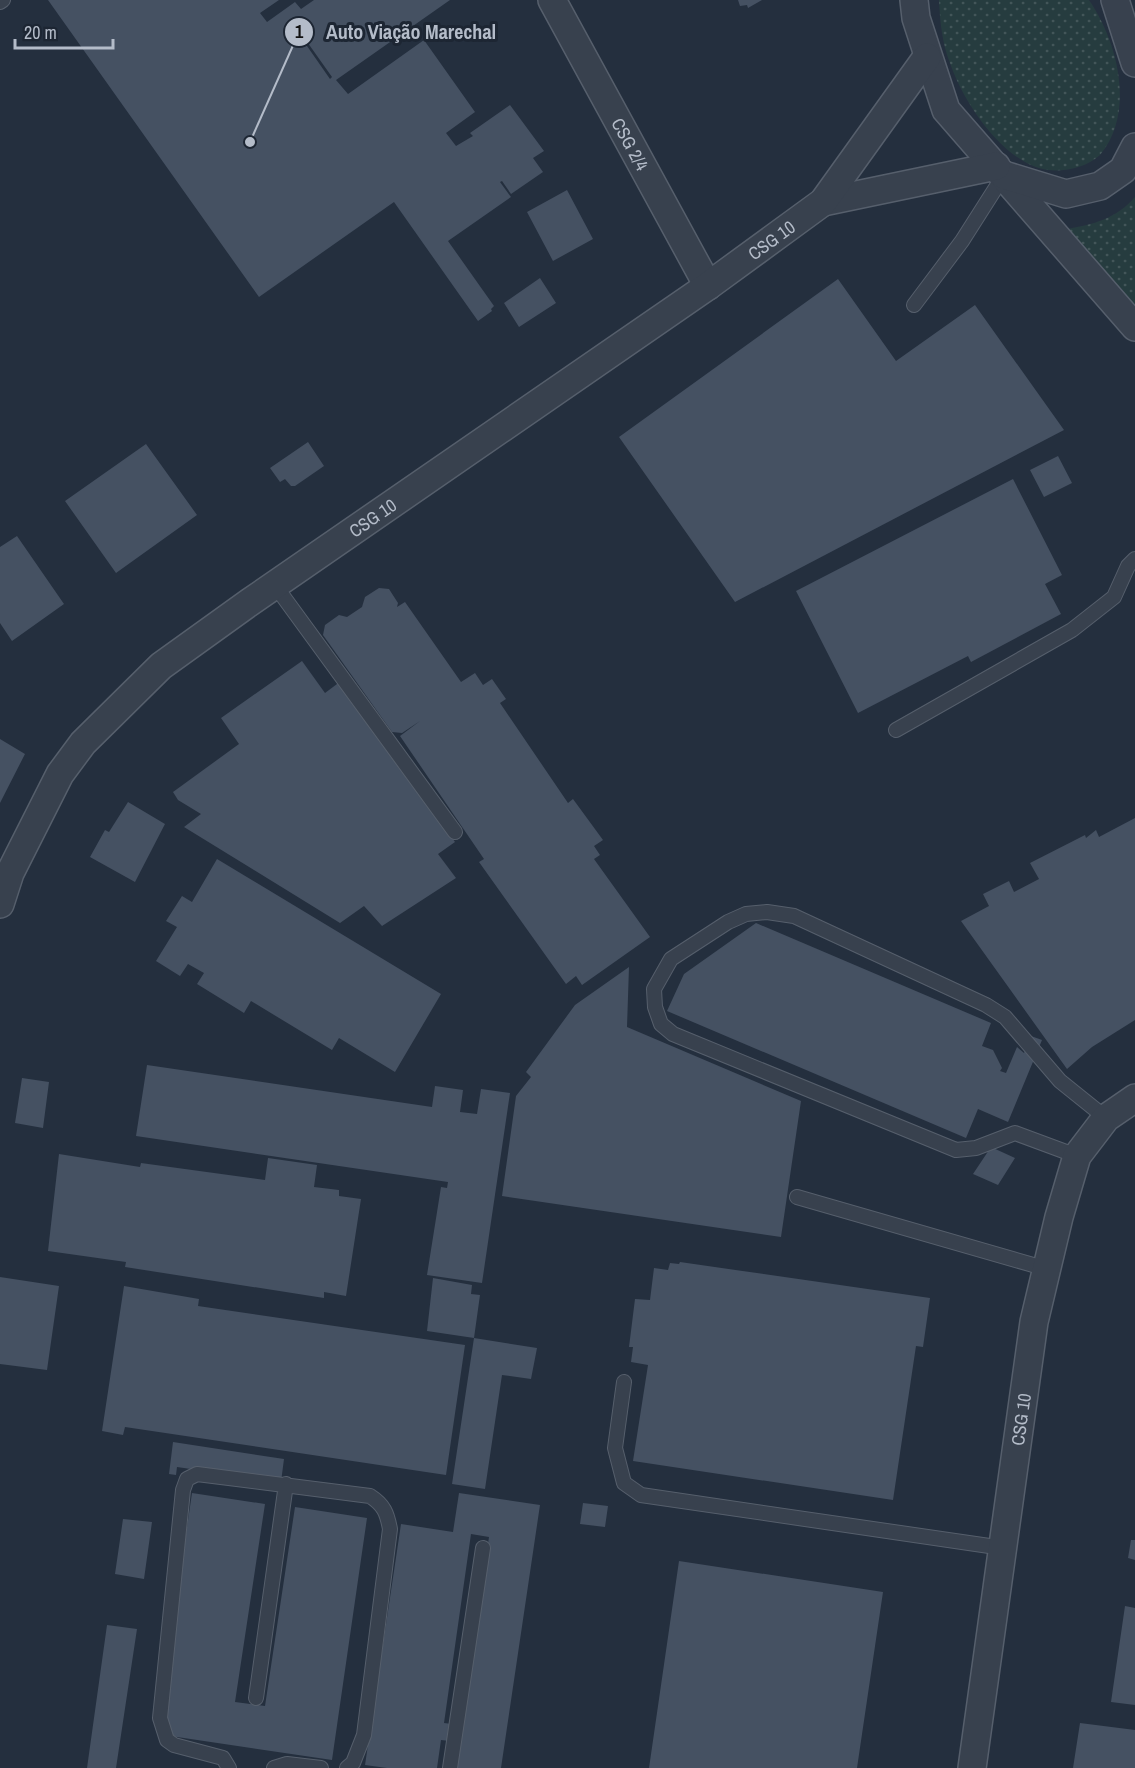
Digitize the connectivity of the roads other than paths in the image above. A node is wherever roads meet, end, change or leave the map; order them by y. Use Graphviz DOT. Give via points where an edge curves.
graph roads {
  1 [pos="552,0"];
  2 [pos="914,0"];
  3 [pos="1114,0"];
  4 [pos="1130,21"];
  5 [pos="927,57"];
  6 [pos="1135,63"];
  7 [pos="1135,147"];
  8 [pos="1000,170"];
  9 [pos="823,202"];
  10 [pos="708,286"];
  11 [pos="914,305"];
  12 [pos="1135,327"];
  13 [pos="1135,559"];
  14 [pos="274,584"];
  15 [pos="896,730"];
  16 [pos="454,832"];
  17 [pos="0,904"];
  18 [pos="1135,1098"];
  19 [pos="1106,1118"];
  20 [pos="1077,1156"];
  21 [pos="797,1197"];
  22 [pos="1047,1269"];
  23 [pos="624,1382"];
  24 [pos="286,1484"];
  25 [pos="483,1548"];
  26 [pos="1003,1548"];
  27 [pos="256,1698"];
  28 [pos="353,1766"];
  29 [pos="229,1768"];
  30 [pos="274,1768"];
  31 [pos="321,1768"];
  32 [pos="450,1768"];
  33 [pos="972,1768"];
  1 -- 10 [label="street, CSG 2/4"];
  2 -- 5 [label="street"];
  3 -- 4 [label="street"];
  4 -- 6 [label="street"];
  5 -- 8 [label="street" via="946,110"];
  5 -- 9 [label="street, CSG 10"];
  7 -- 8 [label="street" via="1123,170 1100,186 1066,194"];
  8 -- 9 [label="street, CSG 10"];
  8 -- 11 [label="lane" via="962,240"];
  8 -- 12 [label="street"];
  9 -- 10 [label="street, CSG 10"];
  10 -- 14 [label="street, CSG 10"];
  13 -- 15 [label="lane" via="1114,597 1072,630"];
  14 -- 16 [label="lane"];
  14 -- 17 [label="street, CSG 10" via="161,666 83,743 60,774 41,810 10,873"];
  18 -- 19 [label="street, CSG 10"];
  19 -- 20 [label="street, CSG 10"];
  19 -- 20 [label="lane" via="1060,1081 1005,1017 794,916 767,912 746,914 728,922 671,959 654,989 661,1024 673,1034 956,1150 976,1148 1015,1133"];
  20 -- 22 [label="street, CSG 10"];
  21 -- 22 [label="lane"];
  22 -- 26 [label="street, CSG 10" via="1034,1322"];
  23 -- 26 [label="lane" via="615,1448 624,1483 641,1495"];
  24 -- 27 [label="lane"];
  24 -- 28 [label="lane" via="370,1496 388,1513 390,1529 364,1735"];
  24 -- 29 [label="lane" via="196,1474 187,1479 183,1490 160,1718 168,1740 223,1758"];
  25 -- 32 [label="lane"];
  26 -- 33 [label="street, CSG 10"];
  30 -- 31 [label="lane" via="287,1764"];
}
